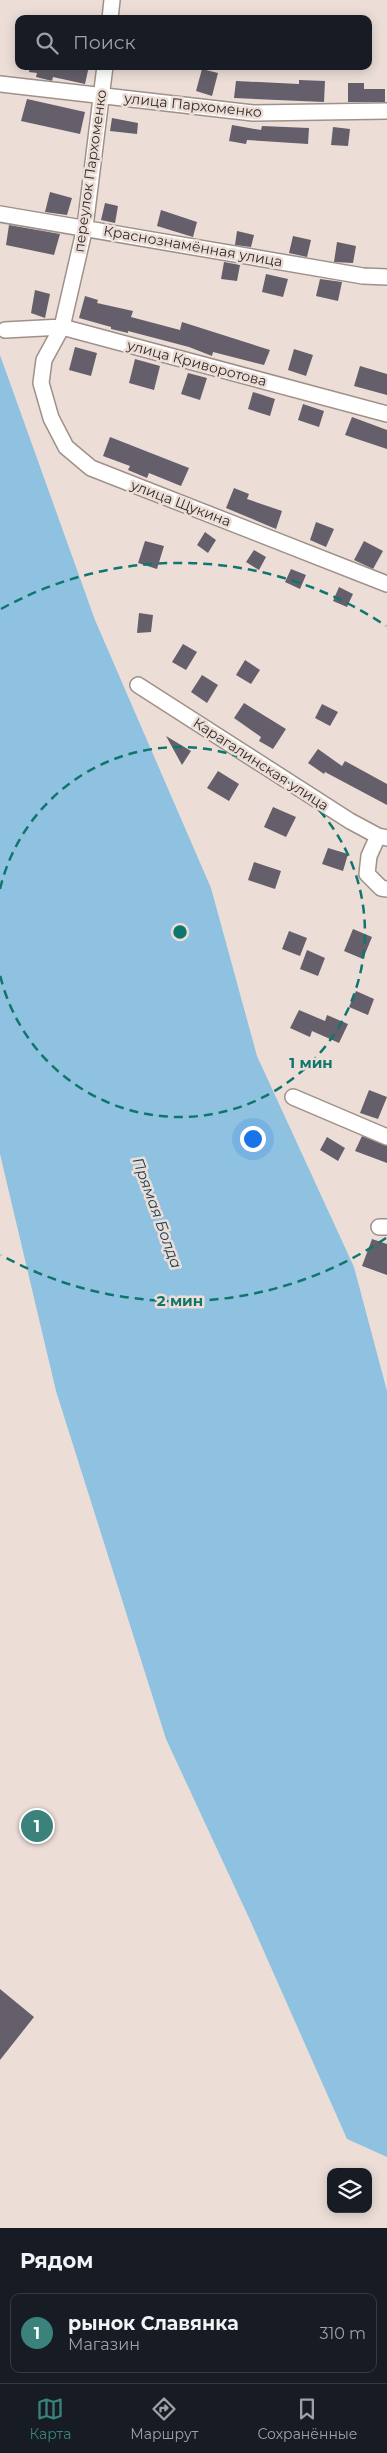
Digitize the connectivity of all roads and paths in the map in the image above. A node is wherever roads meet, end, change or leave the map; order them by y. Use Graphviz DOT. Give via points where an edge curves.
graph roads {
  1 [pos="112,0"];
  2 [pos="110,15"];
  3 [pos="105,70"];
  4 [pos="0,84"];
  5 [pos="102,94"];
  6 [pos="387,111"];
  7 [pos="0,214"];
  8 [pos="85,227"];
  9 [pos="387,277"];
  10 [pos="62,327"];
  11 [pos="5,330"];
  12 [pos="44,360"];
  13 [pos="387,414"];
  14 [pos="387,584"];
  15 [pos="138,686"];
  16 [pos="383,837"];
  17 [pos="387,889"];
  18 [pos="293,1097"];
  19 [pos="387,1137"];
  1 -- 2 [label="street"];
  3 -- 5 [label="street, переулок Пархоменко"];
  4 -- 5 [label="street, улица Пархоменко"];
  5 -- 6 [label="street, улица Пархоменко" via="253,114"];
  5 -- 8 [label="street, переулок Пархоменко"];
  7 -- 8 [label="street, Краснознамённая улица"];
  8 -- 9 [label="street, Краснознамённая улица" via="363,276"];
  8 -- 10 [label="street, переулок Пархоменко"];
  10 -- 11 [label="street, улица Криворотова"];
  10 -- 12 [label="street, переулок Пархоменко"];
  10 -- 13 [label="street, улица Криворотова"];
  12 -- 14 [label="street, улица Щукина" via="41,383 51,418 66,447 91,468"];
  15 -- 16 [label="street, Карагалинская улица" via="350,821"];
  16 -- 17 [label="street" via="369,856 367,874 381,888"];
  18 -- 19 [label="street"];
}
